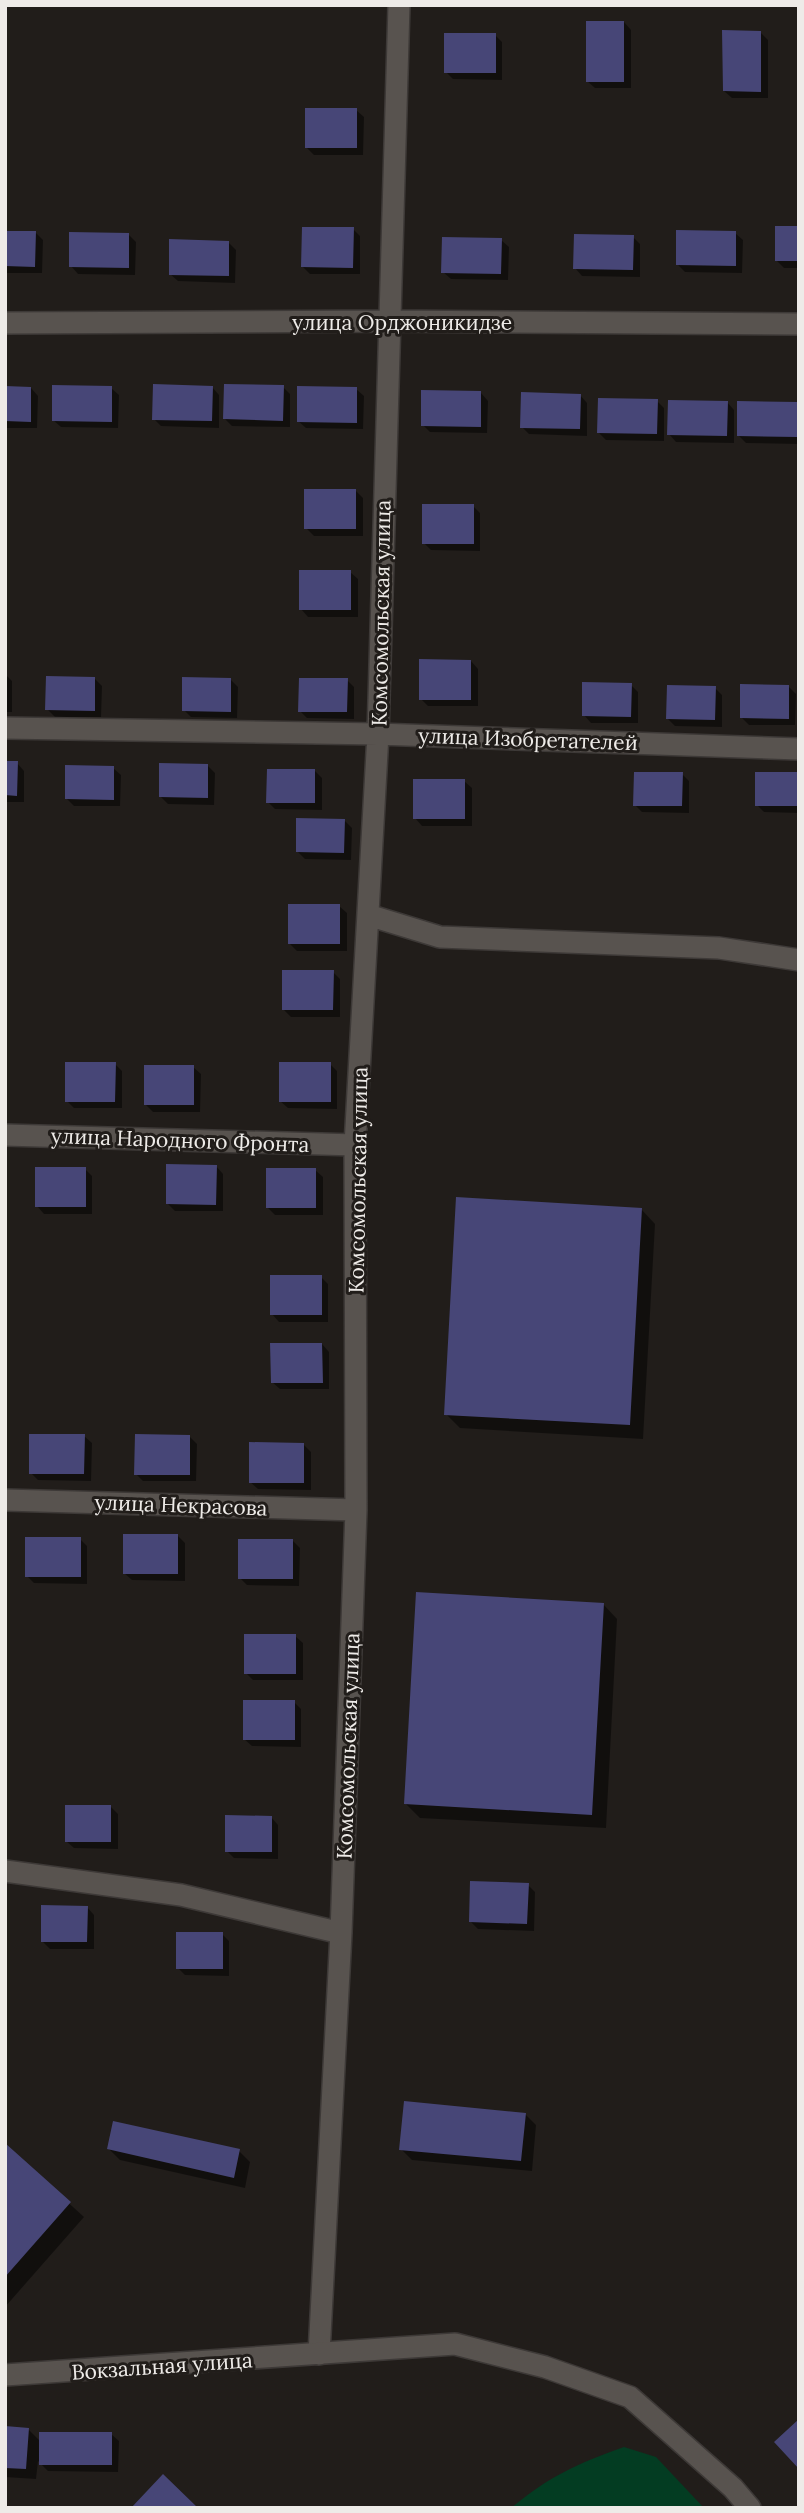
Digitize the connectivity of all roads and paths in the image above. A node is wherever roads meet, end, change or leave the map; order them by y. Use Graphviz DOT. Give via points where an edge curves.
graph roads {
  1 [pos="399,5"];
  2 [pos="388,321"];
  3 [pos="5,323"];
  4 [pos="799,324"];
  5 [pos="5,727"];
  6 [pos="378,734"];
  7 [pos="799,749"];
  8 [pos="368,915"];
  9 [pos="799,960"];
  10 [pos="5,1135"];
  11 [pos="355,1145"];
  12 [pos="5,1500"];
  13 [pos="356,1510"];
  14 [pos="5,1871"];
  15 [pos="341,1933"];
  16 [pos="319,2354"];
  17 [pos="5,2375"];
  18 [pos="750,2508"];
  1 -- 2 [label="street, Комсомольская улица"];
  2 -- 3 [label="street, улица Орджоникидзе"];
  2 -- 4 [label="street, улица Орджоникидзе"];
  2 -- 6 [label="street, Комсомольская улица"];
  5 -- 6 [label="street, улица Изобретателей"];
  6 -- 7 [label="street, улица Изобретателей"];
  6 -- 8 [label="street, Комсомольская улица"];
  8 -- 9 [label="street" via="440,937 719,948"];
  8 -- 11 [label="street, Комсомольская улица"];
  10 -- 11 [label="street, улица Народного Фронта"];
  11 -- 13 [label="street, Комсомольская улица"];
  12 -- 13 [label="street, улица Некрасова"];
  13 -- 15 [label="street, Комсомольская улица"];
  14 -- 15 [label="street" via="181,1895"];
  15 -- 16 [label="street, Комсомольская улица"];
  16 -- 17 [label="street, Вокзальная улица"];
  16 -- 18 [label="street, Вокзальная улица" via="455,2344 582,2379 630,2397"];
}
